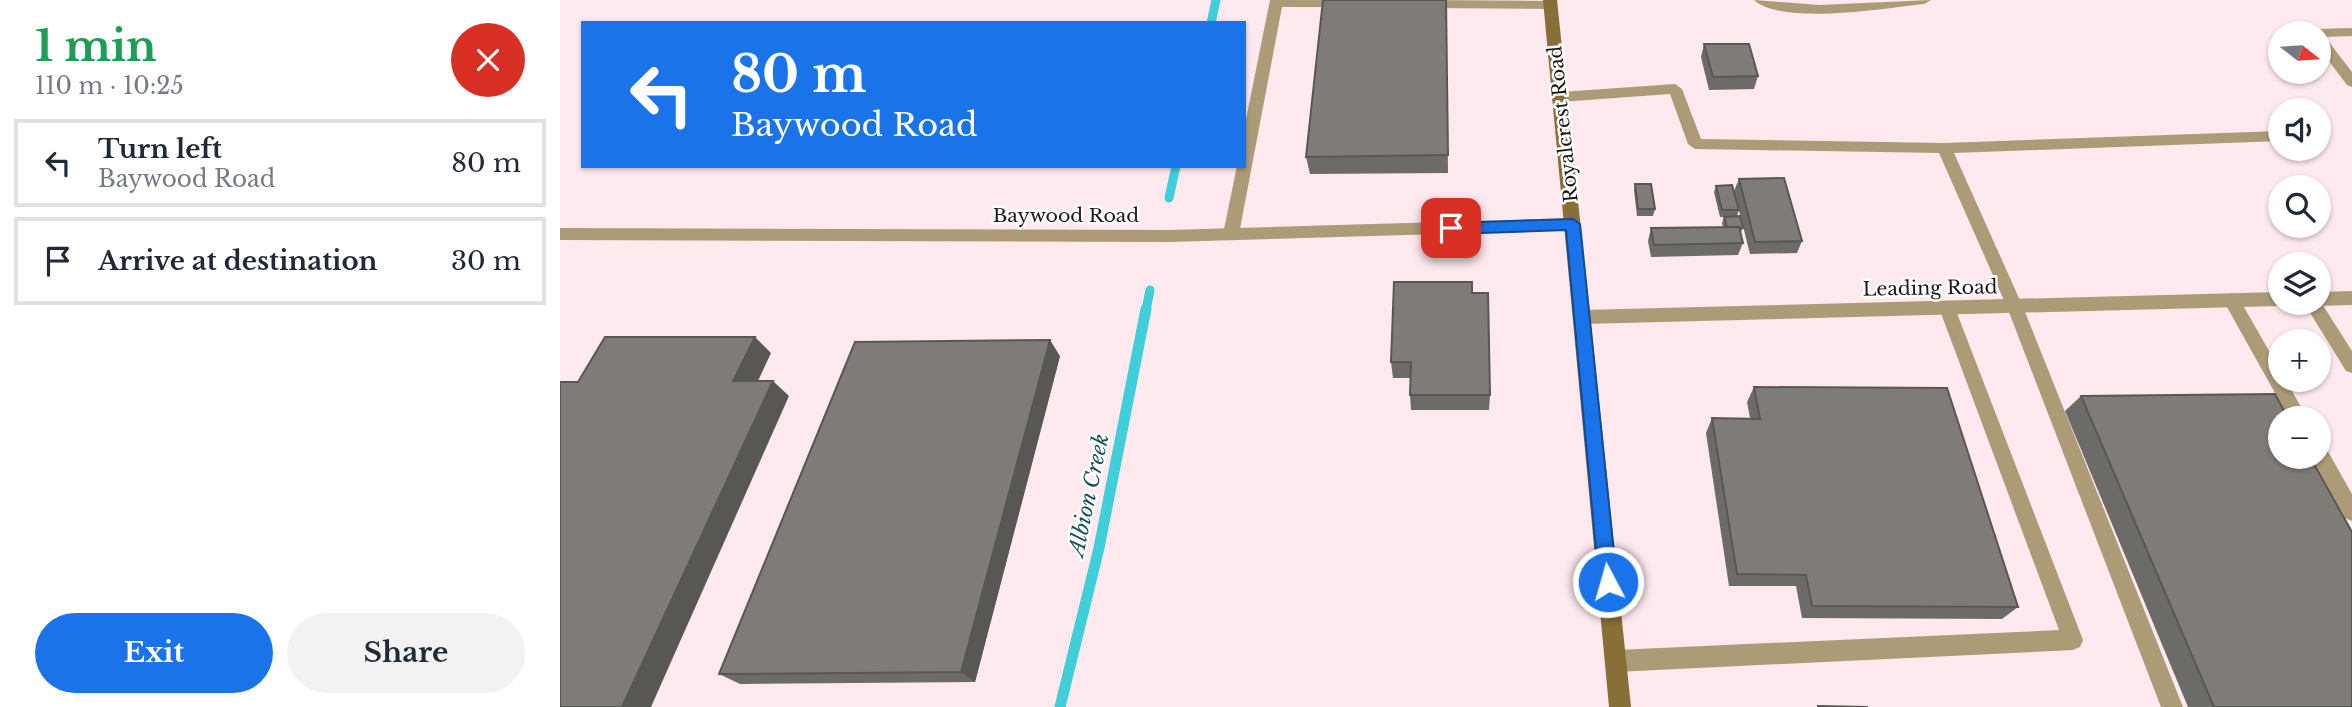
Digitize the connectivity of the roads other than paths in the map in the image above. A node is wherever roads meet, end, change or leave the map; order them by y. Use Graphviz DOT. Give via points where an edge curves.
graph roads {
  1 [pos="1761,0"];
  2 [pos="1924,0"];
  3 [pos="1277,1"];
  4 [pos="1551,2"];
  5 [pos="1357,4"];
  6 [pos="1412,4"];
  7 [pos="2352,32"];
  8 [pos="2331,33"];
  9 [pos="2331,55"];
  10 [pos="2352,82"];
  11 [pos="1560,97"];
  12 [pos="2268,136"];
  13 [pos="1944,148"];
  14 [pos="1246,158"];
  15 [pos="1244,168"];
  16 [pos="1573,224"];
  17 [pos="560,234"];
  18 [pos="1231,234"];
  19 [pos="2352,298"];
  20 [pos="2268,299"];
  21 [pos="2331,299"];
  22 [pos="2231,300"];
  23 [pos="2015,307"];
  24 [pos="1947,308"];
  25 [pos="2320,315"];
  26 [pos="1581,317"];
  27 [pos="2352,366"];
  28 [pos="2291,406"];
  29 [pos="2328,469"];
  30 [pos="2352,512"];
  31 [pos="1615,661"];
  32 [pos="1620,707"];
  33 [pos="2172,707"];
  1 -- 2 [label="street" via="1813,9"];
  3 -- 5 [label="street"];
  3 -- 14 [label="street"];
  4 -- 6 [label="street"];
  4 -- 11 [label="street, Royalcrest Road"];
  7 -- 8 [label="street"];
  9 -- 10 [label="street"];
  11 -- 13 [label="street" via="1675,89 1695,144"];
  11 -- 16 [label="street, Royalcrest Road"];
  12 -- 13 [label="street"];
  13 -- 23 [label="street"];
  15 -- 18 [label="street"];
  16 -- 18 [label="street, Baywood Road"];
  16 -- 26 [label="street, Royalcrest Road"];
  17 -- 18 [label="street, Baywood Road"];
  19 -- 21 [label="street"];
  20 -- 22 [label="street, Leading Road"];
  22 -- 23 [label="street, Leading Road"];
  22 -- 28 [label="street"];
  23 -- 24 [label="street, Leading Road"];
  23 -- 33 [label="street"];
  24 -- 26 [label="street, Leading Road"];
  24 -- 31 [label="street" via="2073,640"];
  25 -- 27 [label="street"];
  26 -- 31 [label="street, Royalcrest Road"];
  29 -- 30 [label="street"];
  31 -- 32 [label="street, Royalcrest Road"];
}
